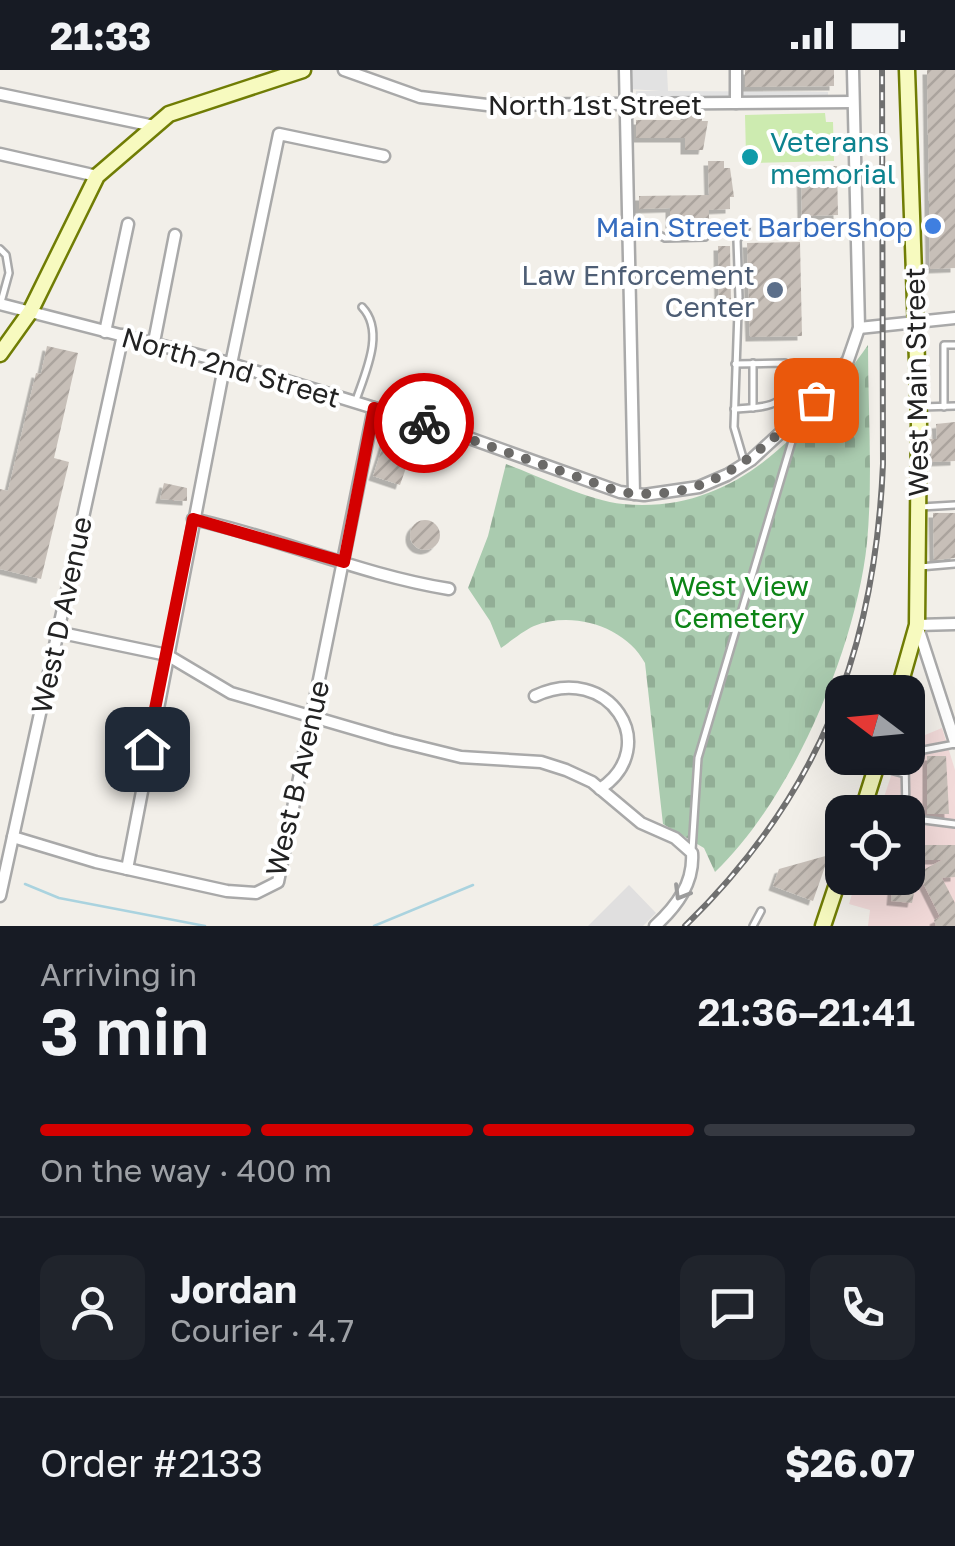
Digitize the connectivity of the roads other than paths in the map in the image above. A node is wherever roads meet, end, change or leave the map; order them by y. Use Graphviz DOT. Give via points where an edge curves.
graph roads {
  1 [pos="303,70"];
  2 [pos="344,70"];
  3 [pos="626,70"];
  4 [pos="736,70"];
  5 [pos="853,70"];
  6 [pos="907,70"];
  7 [pos="0,94"];
  8 [pos="626,102"];
  9 [pos="853,102"];
  10 [pos="736,103"];
  11 [pos="154,126"];
  12 [pos="0,154"];
  13 [pos="384,156"];
  14 [pos="98,176"];
  15 [pos="128,224"];
  16 [pos="629,228"];
  17 [pos="746,228"];
  18 [pos="175,235"];
  19 [pos="705,237"];
  20 [pos="0,250"];
  21 [pos="739,298"];
  22 [pos="0,304"];
  23 [pos="362,307"];
  24 [pos="738,310"];
  25 [pos="30,312"];
  26 [pos="955,318"];
  27 [pos="916,322"];
  28 [pos="859,328"];
  29 [pos="105,332"];
  30 [pos="123,335"];
  31 [pos="154,342"];
  32 [pos="955,344"];
  33 [pos="0,354"];
  34 [pos="228,363"];
  35 [pos="753,363"];
  36 [pos="736,364"];
  37 [pos="355,402"];
  38 [pos="944,406"];
  39 [pos="955,406"];
  40 [pos="918,407"];
  41 [pos="374,408"];
  42 [pos="753,408"];
  43 [pos="734,409"];
  44 [pos="800,413"];
  45 [pos="744,464"];
  46 [pos="634,494"];
  47 [pos="955,505"];
  48 [pos="918,507"];
  49 [pos="193,519"];
  50 [pos="344,562"];
  51 [pos="955,564"];
  52 [pos="917,567"];
  53 [pos="450,589"];
  54 [pos="955,624"];
  55 [pos="917,625"];
  56 [pos="58,632"];
  57 [pos="167,655"];
  58 [pos="903,675"];
  59 [pos="535,696"];
  60 [pos="313,714"];
  61 [pos="955,743"];
  62 [pos="925,749"];
  63 [pos="600,790"];
  64 [pos="925,818"];
  65 [pos="955,824"];
  66 [pos="14,836"];
  67 [pos="692,853"];
  68 [pos="127,869"];
  69 [pos="834,895"];
  70 [pos="0,896"];
  71 [pos="761,910"];
  72 [pos="655,926"];
  73 [pos="753,926"];
  74 [pos="823,926"];
  1 -- 11 [label="main road" via="196,104"];
  2 -- 8 [label="street, North 1st Street" via="448,102"];
  3 -- 8 [label="street"];
  4 -- 10 [label="street"];
  5 -- 9 [label="street"];
  6 -- 27 [label="main road, West Main Street"];
  7 -- 11 [label="street"];
  8 -- 10 [label="street, North 1st Street"];
  8 -- 16 [label="street"];
  9 -- 10 [label="street, North 1st Street"];
  9 -- 28 [label="street"];
  11 -- 14 [label="main road"];
  12 -- 14 [label="street"];
  13 -- 34 [label="street" via="278,134"];
  14 -- 25 [label="main road"];
  15 -- 29 [label="street"];
  16 -- 19 [label="lane" via="665,238"];
  16 -- 46 [label="street"];
  17 -- 21 [label="lane" via="737,240"];
  18 -- 31 [label="street"];
  20 -- 22 [label="lane" via="9,273"];
  22 -- 25 [label="street, North 2nd Street"];
  23 -- 37 [label="lane" via="372,318 374,339"];
  24 -- 36 [label="lane"];
  25 -- 29 [label="street, North 2nd Street"];
  25 -- 33 [label="main road"];
  26 -- 27 [label="street"];
  27 -- 28 [label="street"];
  27 -- 40 [label="main road, West Main Street"];
  28 -- 44 [label="street, North 2nd Street" via="848,360"];
  29 -- 30 [label="street, North 2nd Street"];
  30 -- 31 [label="street, North 2nd Street"];
  30 -- 56 [label="street, West D Avenue"];
  31 -- 34 [label="street, North 2nd Street"];
  32 -- 38 [label="lane" via="944,346"];
  34 -- 37 [label="street, North 2nd Street"];
  34 -- 49 [label="street"];
  35 -- 36 [label="lane"];
  35 -- 42 [label="lane"];
  35 -- 42 [label="lane" via="788,368 781,398 765,410"];
  36 -- 43 [label="lane"];
  37 -- 41 [label="street, North 2nd Street"];
  38 -- 39 [label="lane"];
  38 -- 40 [label="lane"];
  40 -- 48 [label="main road, West Main Street"];
  41 -- 46 [label="street, North 2nd Street"];
  41 -- 50 [label="street, West B Avenue"];
  42 -- 43 [label="lane"];
  43 -- 45 [label="lane"];
  44 -- 45 [label="street, North 2nd Street"];
  44 -- 67 [label="lane" via="698,758"];
  45 -- 46 [label="street, North 2nd Street" via="699,487"];
  47 -- 48 [label="lane"];
  48 -- 52 [label="main road, West Main Street"];
  49 -- 50 [label="street"];
  49 -- 57 [label="street"];
  50 -- 53 [label="street"];
  50 -- 60 [label="street, West B Avenue"];
  51 -- 52 [label="lane"];
  52 -- 55 [label="main road, West Main Street"];
  54 -- 55 [label="street"];
  55 -- 58 [label="main road, West Main Street"];
  55 -- 61 [label="street"];
  56 -- 57 [label="street"];
  56 -- 66 [label="street, West D Avenue"];
  57 -- 60 [label="street" via="231,693"];
  57 -- 68 [label="street"];
  59 -- 63 [label="street" via="569,685 612,701 626,732 626,751 622,767"];
  60 -- 63 [label="street" via="461,757 541,762"];
  60 -- 68 [label="street, West B Avenue" via="272,888 227,891"];
  61 -- 62 [label="lane"];
  63 -- 67 [label="street"];
  64 -- 65 [label="lane"];
  66 -- 68 [label="street, West B Avenue"];
  66 -- 70 [label="street, West D Avenue"];
  67 -- 72 [label="street, one-way" via="686,891"];
  69 -- 74 [label="main road"];
  71 -- 73 [label="lane"];
}
